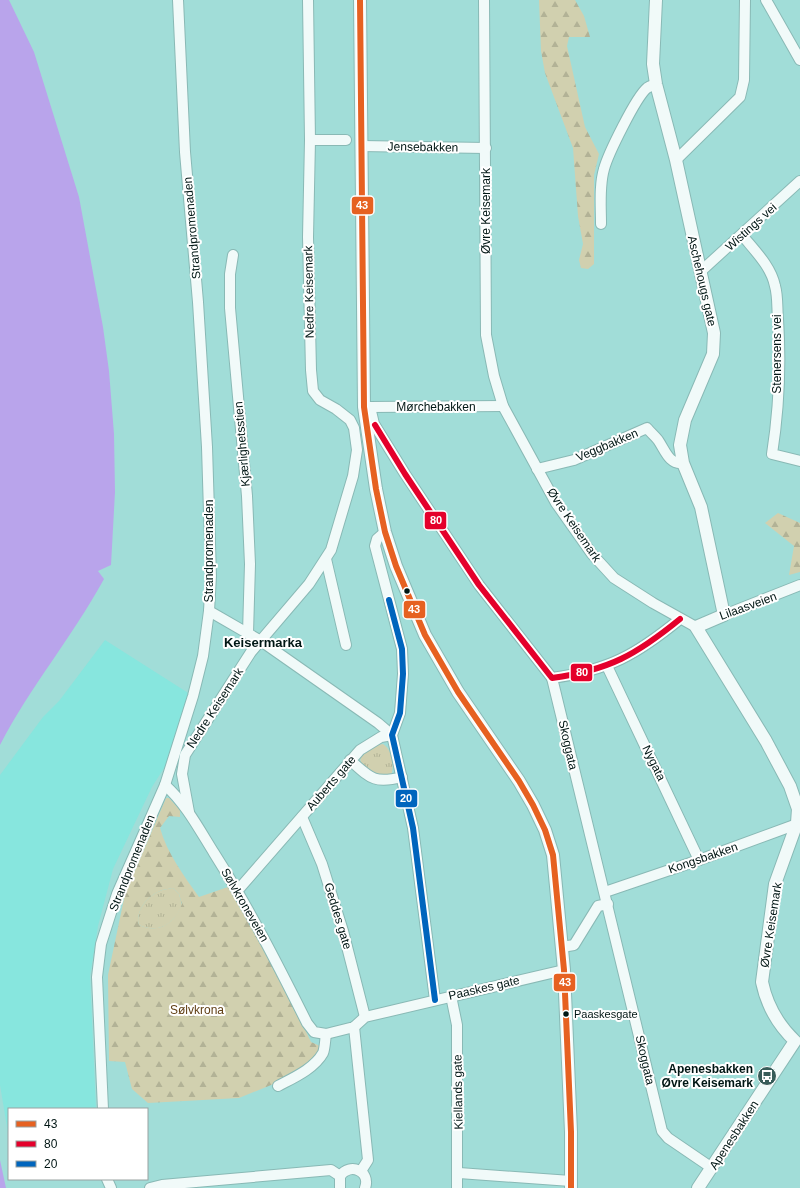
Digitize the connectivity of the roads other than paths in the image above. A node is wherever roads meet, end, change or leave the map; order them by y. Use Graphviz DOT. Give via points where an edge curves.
graph roads {
  1 [pos="178,0"];
  2 [pos="308,0"];
  3 [pos="360,0"];
  4 [pos="484,0"];
  5 [pos="656,0"];
  6 [pos="745,0"];
  7 [pos="766,0"];
  8 [pos="800,60"];
  9 [pos="656,84"];
  10 [pos="310,140"];
  11 [pos="346,140"];
  12 [pos="361,146"];
  13 [pos="486,148"];
  14 [pos="676,160"];
  15 [pos="800,181"];
  16 [pos="601,224"];
  17 [pos="742,235"];
  18 [pos="233,255"];
  19 [pos="700,272"];
  20 [pos="503,406"];
  21 [pos="367,407"];
  22 [pos="800,462"];
  23 [pos="683,464"];
  24 [pos="537,469"];
  25 [pos="385,532"];
  26 [pos="326,559"];
  27 [pos="800,585"];
  28 [pos="209,611"];
  29 [pos="724,614"];
  30 [pos="680,619"];
  31 [pos="696,627"];
  32 [pos="248,633"];
  33 [pos="261,641"];
  34 [pos="346,645"];
  35 [pos="607,666"];
  36 [pos="552,678"];
  37 [pos="392,735"];
  38 [pos="350,760"];
  39 [pos="402,777"];
  40 [pos="165,785"];
  41 [pos="189,812"];
  42 [pos="302,817"];
  43 [pos="799,823"];
  44 [pos="699,860"];
  45 [pos="238,890"];
  46 [pos="605,892"];
  47 [pos="608,904"];
  48 [pos="562,947"];
  49 [pos="564,970"];
  50 [pos="451,996"];
  51 [pos="435,1000"];
  52 [pos="366,1017"];
  53 [pos="354,1027"];
  54 [pos="314,1032"];
  55 [pos="326,1034"];
  56 [pos="797,1038"];
  57 [pos="278,1086"];
  58 [pos="103,1108"];
  59 [pos="712,1168"];
  60 [pos="361,1172"];
  61 [pos="459,1173"];
  62 [pos="340,1176"];
  63 [pos="571,1185"];
  64 [pos="367,1187"];
  65 [pos="150,1188"];
  66 [pos="340,1188"];
  67 [pos="458,1188"];
  68 [pos="698,1188"];
  1 -- 28 [label="street, Strandpromenaden" via="185,152 207,447 211,576"];
  2 -- 10 [label="street, Nedre Keisemark"];
  3 -- 12 [label="main road"];
  4 -- 13 [label="street, Øvre Keisemark"];
  5 -- 9 [label="main road, Aschehougs gate" via="653,64"];
  6 -- 14 [label="street" via="744,80 740,97"];
  7 -- 8 [label="street"];
  9 -- 14 [label="main road, Aschehougs gate"];
  9 -- 16 [label="street" via="640,96 604,168 601,185"];
  10 -- 11 [label="street"];
  10 -- 26 [label="street, Nedre Keisemark" via="308,236 313,391 320,400 350,420 354,428 357,450 353,476"];
  12 -- 13 [label="street, Jensebakken"];
  12 -- 21 [label="main road"];
  13 -- 20 [label="street, Øvre Keisemark" via="486,335"];
  14 -- 19 [label="main road, Aschehougs gate"];
  15 -- 17 [label="street, Wistings vei"];
  17 -- 19 [label="street, Wistings vei"];
  17 -- 22 [label="street, Stenersens vei" via="759,255 775,286 779,342 777,423 772,454"];
  18 -- 32 [label="street, Kjærlighetsstien" via="230,308 247,496 250,564"];
  19 -- 23 [label="main road, Aschehougs gate" via="712,320 713,354 685,420 681,435"];
  20 -- 21 [label="street, Mørchebakken"];
  20 -- 24 [label="street, Øvre Keisemark"];
  21 -- 25 [label="main road" via="376,489"];
  21 -- 36 [label="street" via="374,424 404,474 479,585"];
  23 -- 24 [label="street, Veggbakken" via="672,460 647,428 574,460"];
  23 -- 29 [label="main road, Aschehougs gate" via="701,507"];
  24 -- 30 [label="street, Øvre Keisemark" via="556,502 604,568 629,588"];
  25 -- 37 [label="street" via="377,539 375,546 402,649 403,674 400,713"];
  25 -- 48 [label="main road" via="401,580 428,641 458,692 519,781 545,830 553,855"];
  26 -- 33 [label="street, Nedre Keisemark" via="309,584"];
  26 -- 34 [label="street"];
  27 -- 29 [label="street, Lilaasveien"];
  28 -- 32 [label="street"];
  28 -- 40 [label="street, Strandpromenaden" via="193,696"];
  29 -- 31 [label="main road, Lilaasveien"];
  30 -- 31 [label="street, Øvre Keisemark"];
  30 -- 35 [label="street" via="629,656"];
  31 -- 43 [label="main road, Øvre Keisemark" via="757,725 787,780 798,809"];
  32 -- 33 [label="street"];
  33 -- 37 [label="street"];
  33 -- 41 [label="street, Nedre Keisemark" via="185,755 182,774"];
  35 -- 36 [label="street" via="584,674"];
  35 -- 44 [label="street, Nygata"];
  36 -- 46 [label="street, Skoggata"];
  37 -- 38 [label="street, Auberts gate" via="373,741"];
  37 -- 39 [label="street"];
  38 -- 39 [label="street" via="378,781"];
  38 -- 42 [label="street, Auberts gate"];
  39 -- 51 [label="street" via="413,828"];
  40 -- 41 [label="street, Sølvkroneveien"];
  40 -- 58 [label="street, Strandpromenaden" via="117,894 101,944 97,977"];
  41 -- 45 [label="street, Sølvkroneveien"];
  42 -- 45 [label="street, Auberts gate"];
  42 -- 52 [label="street, Geddes gate" via="322,864"];
  43 -- 44 [label="street, Kongsbakken"];
  43 -- 56 [label="main road, Øvre Keisemark" via="775,884 762,982 765,996 776,1020"];
  44 -- 46 [label="street, Kongsbakken"];
  45 -- 54 [label="street, Sølvkroneveien"];
  46 -- 47 [label="street, Skoggata"];
  47 -- 48 [label="street" via="598,906 574,946"];
  47 -- 59 [label="street, Skoggata" via="662,1131 668,1138"];
  48 -- 49 [label="main road"];
  49 -- 50 [label="street, Paaskes gate"];
  49 -- 63 [label="main road"];
  50 -- 51 [label="street, Paaskes gate"];
  50 -- 61 [label="street, Kiellands gate" via="457,1025"];
  51 -- 52 [label="street, Paaskes gate"];
  52 -- 53 [label="street, Paaskes gate"];
  53 -- 55 [label="street, Paaskes gate"];
  53 -- 60 [label="street" via="368,1160"];
  54 -- 55 [label="street, Paaskes gate"];
  55 -- 57 [label="street" via="324,1051 316,1062"];
  56 -- 59 [label="main road, Apenesbakken"];
  59 -- 68 [label="main road, Apenesbakken"];
  60 -- 62 [label="street" via="350,1169"];
  60 -- 64 [label="street" via="366,1179"];
  61 -- 63 [label="street"];
  61 -- 67 [label="street, Kiellands gate"];
  62 -- 65 [label="street" via="331,1170"];
  62 -- 66 [label="street"];
}
